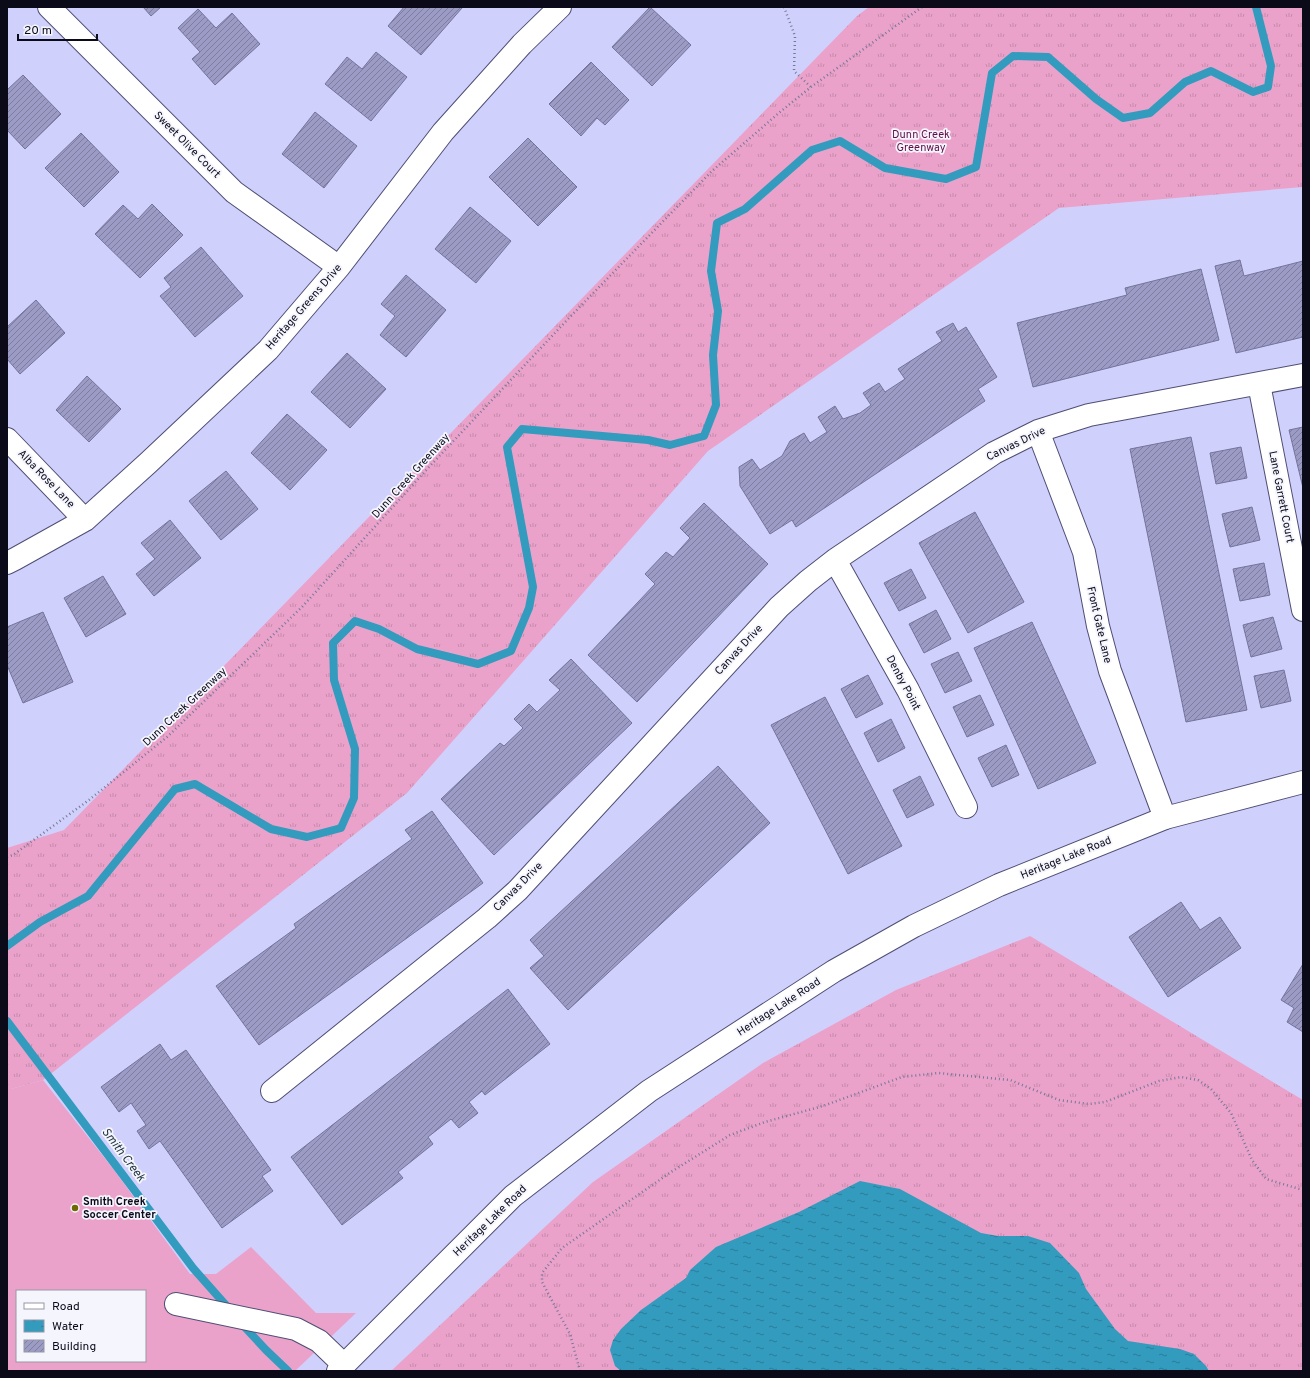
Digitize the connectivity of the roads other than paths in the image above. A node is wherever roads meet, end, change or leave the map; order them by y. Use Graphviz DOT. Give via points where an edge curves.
graph roads {
  1 [pos="49,7"];
  2 [pos="560,7"];
  3 [pos="339,267"];
  4 [pos="1303,375"];
  5 [pos="1258,384"];
  6 [pos="1038,431"];
  7 [pos="7,439"];
  8 [pos="85,520"];
  9 [pos="835,560"];
  10 [pos="1298,560"];
  11 [pos="7,563"];
  12 [pos="1303,610"];
  13 [pos="1303,782"];
  14 [pos="966,807"];
  15 [pos="1166,818"];
  16 [pos="272,1091"];
  17 [pos="176,1304"];
  18 [pos="341,1368"];
  1 -- 3 [label="street, Sweet Olive Court" via="234,192"];
  2 -- 3 [label="street, Heritage Greens Drive" via="522,44 443,132"];
  3 -- 8 [label="street, Heritage Greens Drive" via="268,350"];
  4 -- 5 [label="street, Canvas Drive"];
  5 -- 6 [label="street, Canvas Drive" via="1089,415"];
  5 -- 10 [label="street, Lane Garrett Court"];
  6 -- 9 [label="street, Canvas Drive" via="994,452"];
  6 -- 15 [label="street, Front Gate Lane" via="1084,552 1098,626 1110,671"];
  7 -- 8 [label="street, Alba Rose Lane"];
  8 -- 11 [label="street, Heritage Greens Drive"];
  9 -- 14 [label="street, Denby Point" via="908,690"];
  9 -- 16 [label="street, Canvas Drive" via="779,607 512,894 481,923"];
  10 -- 12 [label="street, Lane Garrett Court"];
  13 -- 15 [label="street, Heritage Lake Road"];
  15 -- 18 [label="street, Heritage Lake Road" via="999,885 914,926 834,971 649,1091 513,1196"];
  17 -- 18 [label="street" via="296,1329 319,1341"];
}
